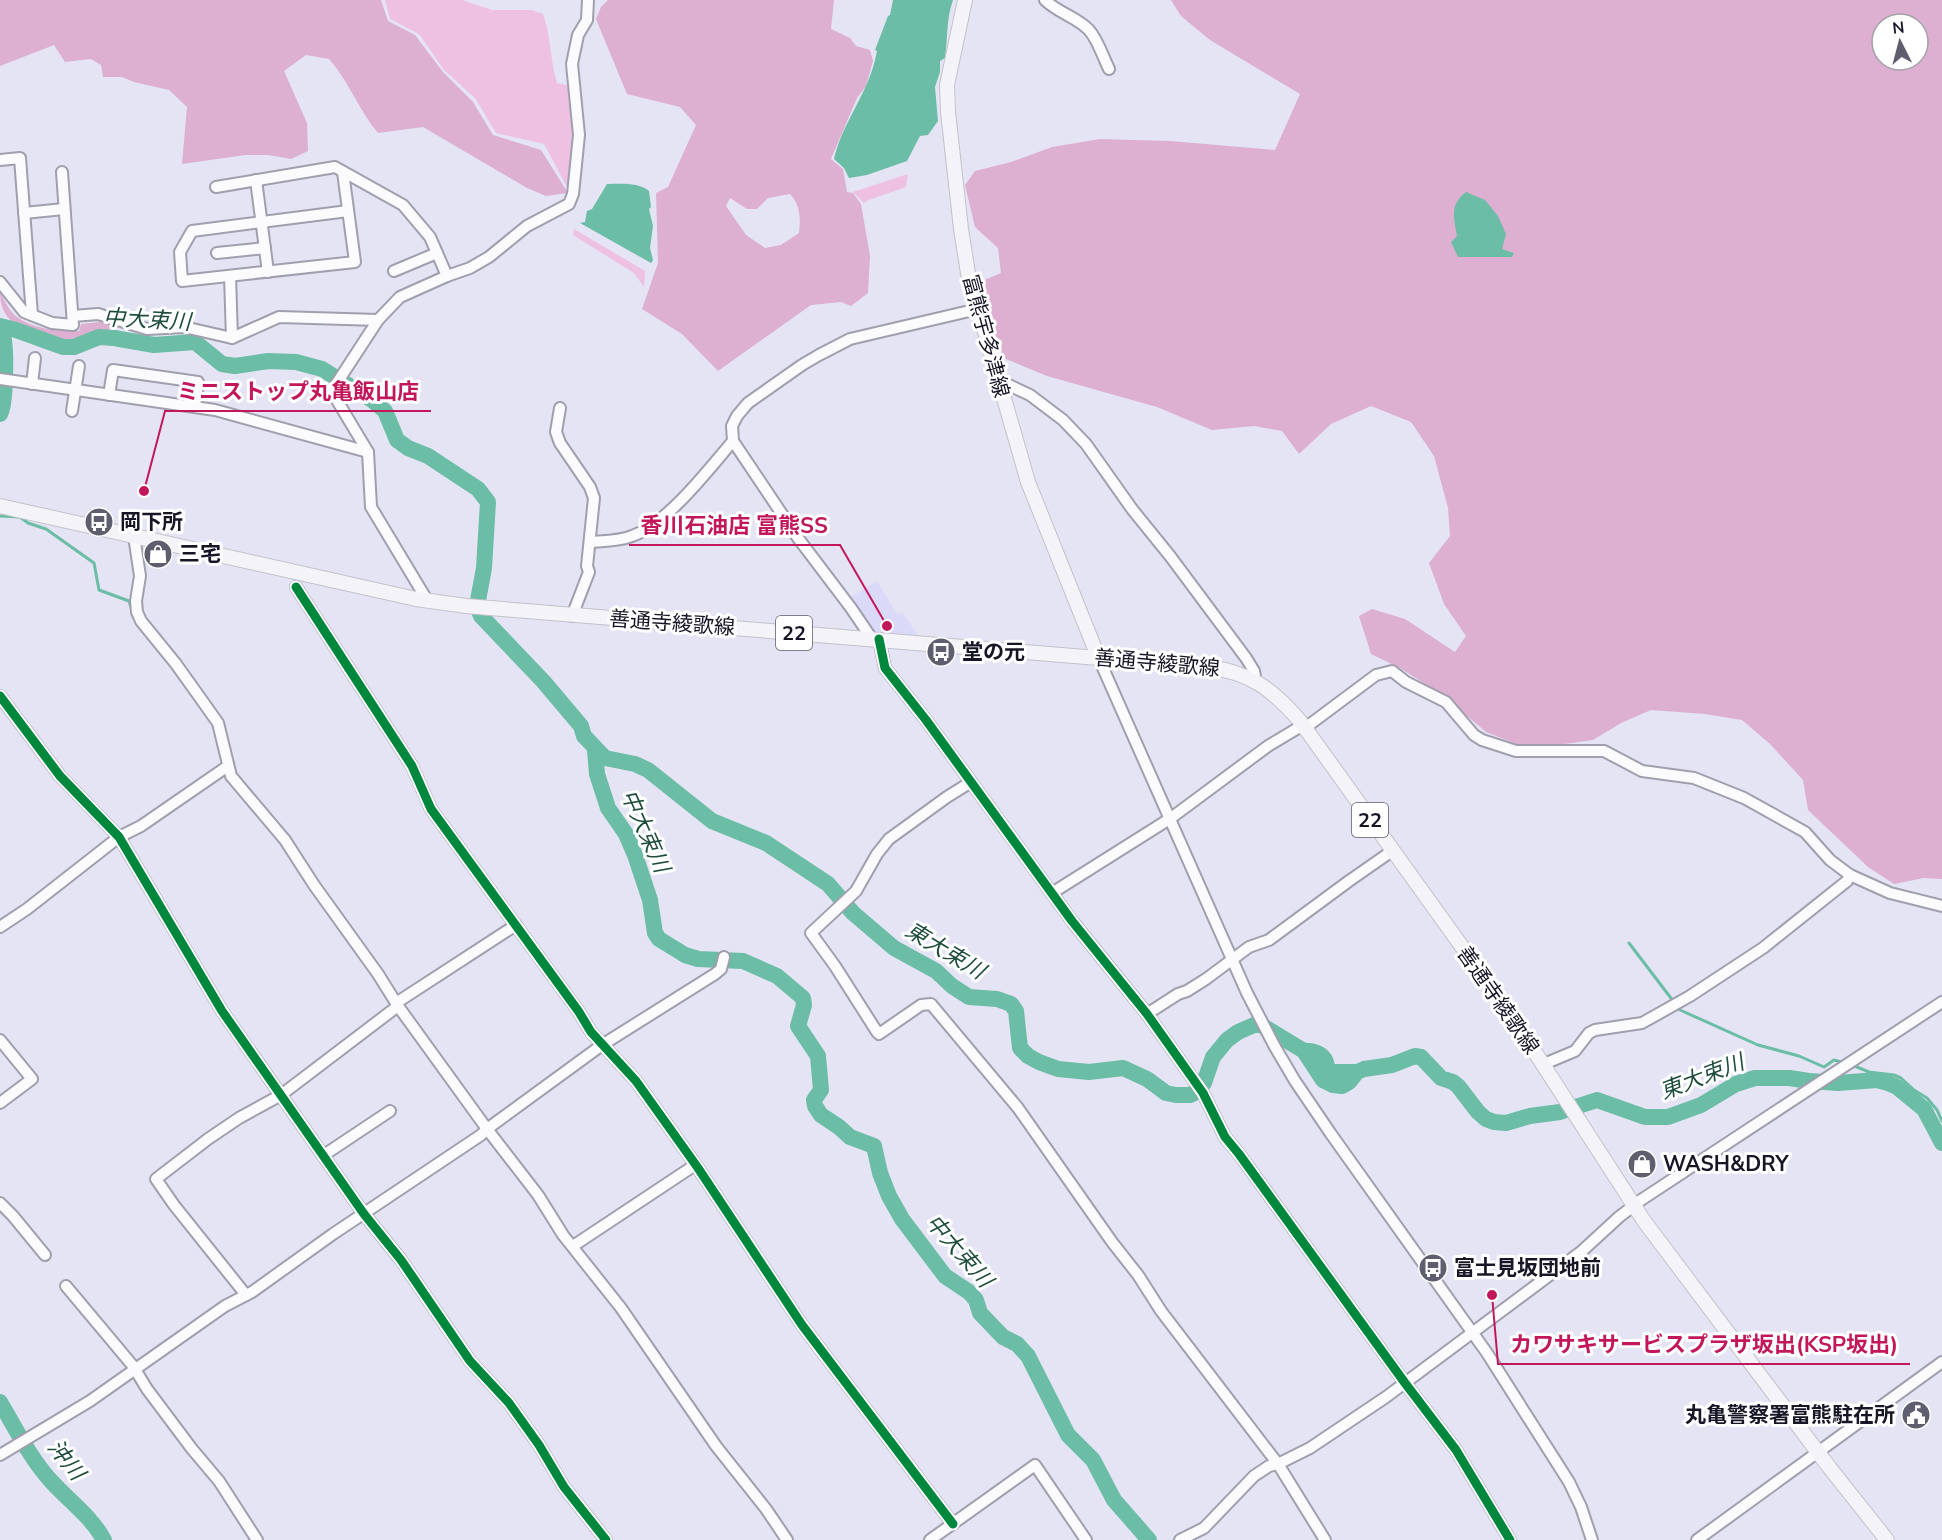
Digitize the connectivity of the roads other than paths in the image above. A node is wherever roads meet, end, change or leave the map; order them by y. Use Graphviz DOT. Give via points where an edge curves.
graph roads {
  1 [pos="588,0"];
  2 [pos="965,0"];
  3 [pos="1045,0"];
  4 [pos="1109,69"];
  5 [pos="0,160"];
  6 [pos="62,172"];
  7 [pos="343,172"];
  8 [pos="256,180"];
  9 [pos="216,187"];
  10 [pos="64,209"];
  11 [pos="348,211"];
  12 [pos="24,213"];
  13 [pos="261,221"];
  14 [pos="265,248"];
  15 [pos="217,252"];
  16 [pos="437,253"];
  17 [pos="394,271"];
  18 [pos="268,272"];
  19 [pos="230,276"];
  20 [pos="447,276"];
  21 [pos="0,282"];
  22 [pos="978,309"];
  23 [pos="32,315"];
  24 [pos="73,316"];
  25 [pos="378,320"];
  26 [pos="232,338"];
  27 [pos="35,358"];
  28 [pos="78,366"];
  29 [pos="0,379"];
  30 [pos="998,380"];
  31 [pos="32,384"];
  32 [pos="75,390"];
  33 [pos="110,395"];
  34 [pos="195,407"];
  35 [pos="560,408"];
  36 [pos="72,411"];
  37 [pos="732,441"];
  38 [pos="368,452"];
  39 [pos="0,506"];
  40 [pos="134,536"];
  41 [pos="591,542"];
  42 [pos="296,587"];
  43 [pos="427,600"];
  44 [pos="572,616"];
  45 [pos="876,639"];
  46 [pos="1100,659"];
  47 [pos="1256,682"];
  48 [pos="0,696"];
  49 [pos="1304,727"];
  50 [pos="225,768"];
  51 [pos="971,782"];
  52 [pos="1171,818"];
  53 [pos="118,837"];
  54 [pos="1392,851"];
  55 [pos="1850,875"];
  56 [pos="1052,893"];
  57 [pos="1942,906"];
  58 [pos="516,924"];
  59 [pos="0,927"];
  60 [pos="1232,958"];
  61 [pos="724,960"];
  62 [pos="1942,1002"];
  63 [pos="398,1003"];
  64 [pos="1147,1014"];
  65 [pos="0,1040"];
  66 [pos="603,1045"];
  67 [pos="1544,1064"];
  68 [pos="281,1095"];
  69 [pos="0,1103"];
  70 [pos="390,1111"];
  71 [pos="489,1127"];
  72 [pos="324,1155"];
  73 [pos="695,1165"];
  74 [pos="0,1203"];
  75 [pos="1634,1206"];
  76 [pos="364,1214"];
  77 [pos="574,1245"];
  78 [pos="45,1254"];
  79 [pos="66,1286"];
  80 [pos="246,1296"];
  81 [pos="1472,1334"];
  82 [pos="1942,1362"];
  83 [pos="134,1369"];
  84 [pos="1405,1383"];
  85 [pos="1818,1452"];
  86 [pos="0,1455"];
  87 [pos="1278,1464"];
  88 [pos="953,1524"];
  89 [pos="257,1540"];
  90 [pos="606,1540"];
  91 [pos="787,1540"];
  92 [pos="930,1540"];
  93 [pos="1086,1540"];
  94 [pos="1180,1540"];
  95 [pos="1325,1540"];
  96 [pos="1510,1540"];
  97 [pos="1592,1540"];
  98 [pos="1697,1540"];
  99 [pos="1887,1540"];
  1 -- 20 [label="street" via="587,20 578,35 572,64 579,135 569,204 527,226 470,268"];
  2 -- 22 [label="main road, 富熊宇多津線" via="947,85 948,112 961,229"];
  3 -- 4 [label="street" via="1091,32"];
  5 -- 12 [label="street" via="20,158"];
  6 -- 10 [label="street"];
  7 -- 8 [label="street" via="334,167"];
  7 -- 11 [label="street"];
  7 -- 16 [label="street" via="403,205 430,237"];
  8 -- 9 [label="street"];
  8 -- 13 [label="street"];
  10 -- 12 [label="street"];
  10 -- 24 [label="street"];
  11 -- 13 [label="street"];
  11 -- 18 [label="street" via="355,262"];
  12 -- 23 [label="street"];
  13 -- 14 [label="street"];
  13 -- 19 [label="street" via="192,231 180,252 182,280"];
  14 -- 15 [label="street"];
  14 -- 18 [label="street"];
  16 -- 17 [label="street"];
  16 -- 20 [label="street"];
  18 -- 19 [label="street"];
  19 -- 26 [label="street"];
  20 -- 25 [label="street" via="400,297"];
  21 -- 23 [label="street" via="24,312"];
  22 -- 30 [label="main road, 富熊宇多津線"];
  22 -- 37 [label="street" via="850,339 802,364 748,403 732,426"];
  23 -- 24 [label="street" via="52,323 73,325"];
  24 -- 26 [label="street" via="98,314 147,329 184,327"];
  25 -- 26 [label="street" via="279,317"];
  25 -- 38 [label="street" via="333,389"];
  27 -- 31 [label="street"];
  28 -- 32 [label="street"];
  29 -- 31 [label="street"];
  30 -- 46 [label="main road, 富熊宇多津線" via="1028,482"];
  30 -- 47 [label="street" via="1030,395 1064,420 1086,444 1246,658"];
  31 -- 32 [label="street"];
  32 -- 33 [label="street"];
  32 -- 36 [label="street"];
  33 -- 34 [label="street"];
  33 -- 34 [label="street" via="113,369 198,382"];
  34 -- 38 [label="street"];
  35 -- 41 [label="street" via="556,432 560,443 594,498"];
  37 -- 41 [label="street" via="647,530 630,537"];
  37 -- 45 [label="street" via="798,538"];
  38 -- 43 [label="street" via="371,507"];
  39 -- 40 [label="main road, 善通寺綾歌線 / 22"];
  40 -- 43 [label="main road, 善通寺綾歌線 / 22"];
  40 -- 50 [label="street" via="140,576 137,612 218,723"];
  41 -- 44 [label="street" via="589,572"];
  42 -- 58 [label="street" via="412,766 431,809"];
  43 -- 44 [label="main road, 善通寺綾歌線 / 22"];
  44 -- 45 [label="main road, 善通寺綾歌線 / 22"];
  45 -- 46 [label="main road, 善通寺綾歌線 / 22"];
  45 -- 51 [label="street" via="885,668"];
  46 -- 47 [label="main road, 善通寺綾歌線 / 22" via="1230,670"];
  46 -- 52 [label="street"];
  47 -- 49 [label="main road, 善通寺綾歌線 / 22" via="1278,697"];
  48 -- 53 [label="street" via="60,776"];
  49 -- 52 [label="street" via="1268,746"];
  49 -- 54 [label="main road, 善通寺綾歌線 / 22"];
  49 -- 55 [label="street" via="1376,675 1392,671 1446,702 1474,735 1493,745 1516,751 1604,751 1642,771 1694,778 1735,794 1805,832"];
  50 -- 53 [label="street" via="141,826"];
  50 -- 63 [label="street" via="285,840"];
  51 -- 56 [label="street"];
  51 -- 87 [label="street" via="889,839 856,891 811,933 879,1034 921,1005 931,1004 1018,1108 1161,1311"];
  52 -- 56 [label="street"];
  52 -- 60 [label="street"];
  53 -- 59 [label="street"];
  53 -- 68 [label="street" via="222,1011"];
  54 -- 60 [label="street" via="1269,940"];
  54 -- 67 [label="main road, 善通寺綾歌線 / 22"];
  55 -- 57 [label="street" via="1890,893"];
  55 -- 67 [label="street" via="1763,948 1690,996 1642,1023 1595,1030 1575,1051"];
  56 -- 64 [label="street"];
  58 -- 63 [label="street"];
  58 -- 66 [label="street"];
  60 -- 64 [label="street" via="1206,979"];
  60 -- 81 [label="street" via="1295,1081"];
  61 -- 66 [label="street" via="715,974"];
  62 -- 75 [label="street"];
  63 -- 68 [label="street"];
  63 -- 71 [label="street"];
  64 -- 84 [label="street" via="1203,1093 1225,1137"];
  65 -- 69 [label="street" via="32,1079"];
  66 -- 71 [label="street"];
  66 -- 73 [label="street" via="636,1081"];
  67 -- 75 [label="main road, 善通寺綾歌線 / 22"];
  68 -- 72 [label="street"];
  68 -- 80 [label="street" via="239,1118 156,1179"];
  70 -- 72 [label="street" via="367,1132"];
  71 -- 76 [label="street"];
  71 -- 77 [label="street" via="563,1235"];
  72 -- 76 [label="street"];
  73 -- 77 [label="street"];
  73 -- 88 [label="street" via="802,1325"];
  74 -- 78 [label="street"];
  75 -- 81 [label="street" via="1582,1251"];
  75 -- 85 [label="main road, 善通寺綾歌線 / 22"];
  76 -- 80 [label="street"];
  76 -- 90 [label="street" via="401,1260 470,1361 509,1402 564,1487"];
  77 -- 91 [label="street"];
  79 -- 83 [label="street"];
  80 -- 83 [label="street" via="225,1306"];
  81 -- 84 [label="street"];
  81 -- 97 [label="street" via="1569,1482"];
  82 -- 85 [label="street"];
  83 -- 86 [label="street" via="90,1401"];
  83 -- 89 [label="street" via="219,1481"];
  84 -- 87 [label="street" via="1310,1448"];
  84 -- 96 [label="street" via="1456,1450"];
  85 -- 98 [label="street"];
  85 -- 99 [label="main road, 善通寺綾歌線 / 22"];
  87 -- 94 [label="street" via="1254,1476 1204,1528"];
  87 -- 95 [label="street"];
  88 -- 92 [label="street"];
  88 -- 93 [label="street" via="1035,1466"];
}
